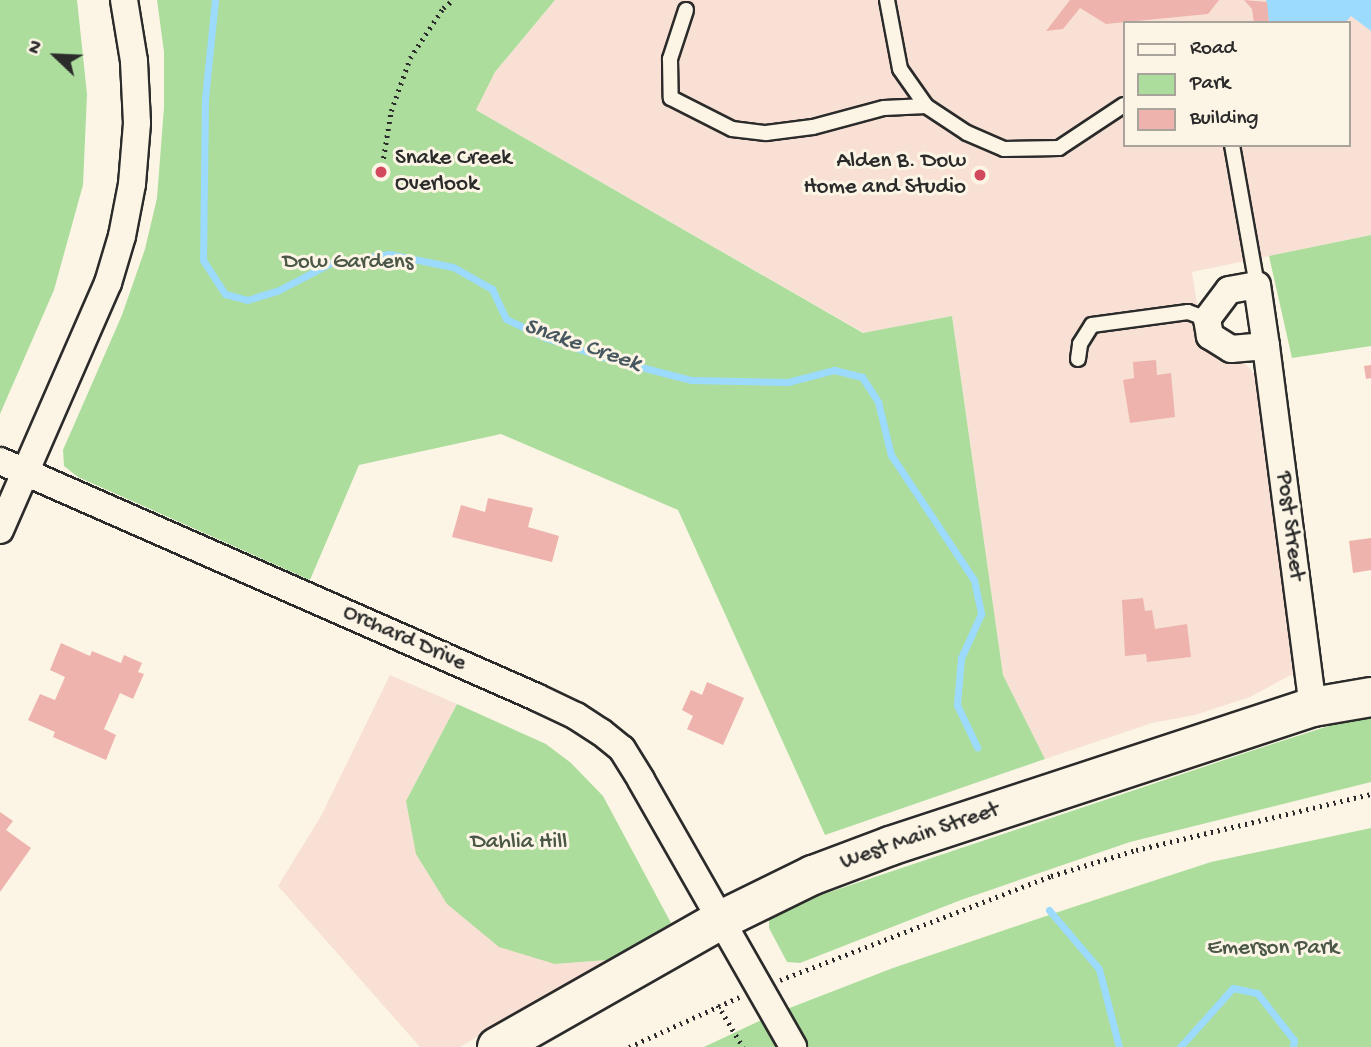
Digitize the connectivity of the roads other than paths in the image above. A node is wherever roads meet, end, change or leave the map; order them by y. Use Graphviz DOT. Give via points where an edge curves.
graph roads {
  1 [pos="124,0"];
  2 [pos="887,0"];
  3 [pos="687,10"];
  4 [pos="926,106"];
  5 [pos="1122,106"];
  6 [pos="1232,147"];
  7 [pos="1256,285"];
  8 [pos="1207,319"];
  9 [pos="1266,346"];
  10 [pos="1078,359"];
  11 [pos="0,461"];
  12 [pos="26,472"];
  13 [pos="0,530"];
  14 [pos="1371,697"];
  15 [pos="1313,707"];
  16 [pos="719,920"];
  17 [pos="497,1047"];
  18 [pos="793,1047"];
  1 -- 12 [label="street" via="137,122 122,236 108,283"];
  2 -- 4 [label="lane" via="900,69"];
  3 -- 4 [label="lane" via="670,58 671,98 732,129 766,134 884,108"];
  4 -- 5 [label="lane" via="967,133 1004,149 1059,148"];
  6 -- 7 [label="lane"];
  7 -- 8 [label="street" via="1229,290"];
  7 -- 9 [label="street, Post Street"];
  8 -- 9 [label="street" via="1210,335 1231,349"];
  8 -- 10 [label="lane" via="1188,312 1092,325 1080,344"];
  9 -- 15 [label="street, Post Street"];
  11 -- 12 [label="street, Orchard Drive"];
  12 -- 13 [label="street"];
  12 -- 16 [label="street, Orchard Drive" via="576,716 622,749"];
  14 -- 15 [label="street, West Main Street"];
  15 -- 16 [label="street, West Main Street" via="890,846 813,875"];
  16 -- 17 [label="street, West Main Street"];
  16 -- 18 [label="street, Orchard Drive"];
}
